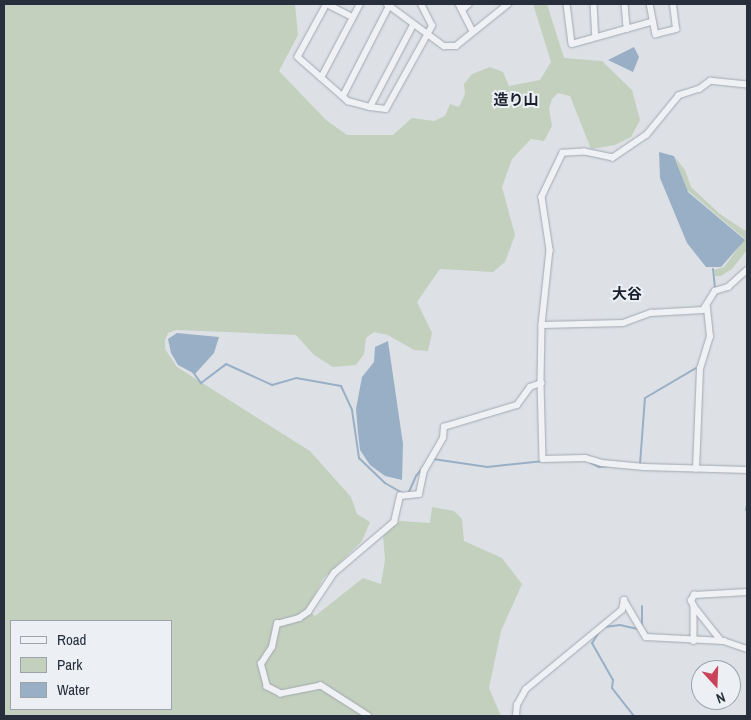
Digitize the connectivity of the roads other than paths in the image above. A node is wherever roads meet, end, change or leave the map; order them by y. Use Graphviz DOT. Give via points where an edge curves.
graph roads {
  1 [pos="327,4"];
  2 [pos="360,4"];
  3 [pos="421,4"];
  4 [pos="459,4"];
  5 [pos="469,4"];
  6 [pos="508,4"];
  7 [pos="568,4"];
  8 [pos="594,4"];
  9 [pos="625,4"];
  10 [pos="650,4"];
  11 [pos="673,4"];
  12 [pos="388,5"];
  13 [pos="462,10"];
  14 [pos="353,17"];
  15 [pos="651,22"];
  16 [pos="413,24"];
  17 [pos="627,29"];
  18 [pos="473,32"];
  19 [pos="426,36"];
  20 [pos="596,37"];
  21 [pos="321,78"];
  22 [pos="747,85"];
  23 [pos="343,96"];
  24 [pos="370,107"];
  25 [pos="747,270"];
  26 [pos="707,307"];
  27 [pos="542,325"];
  28 [pos="541,383"];
  29 [pos="696,469"];
  30 [pos="747,470"];
  31 [pos="747,592"];
  32 [pos="694,607"];
  33 [pos="694,641"];
  34 [pos="721,641"];
  35 [pos="747,649"];
  36 [pos="368,716"];
  37 [pos="516,716"];
  1 -- 14 [label="street"];
  1 -- 21 [label="street" via="298,58"];
  2 -- 14 [label="street"];
  3 -- 19 [label="street" via="432,26"];
  4 -- 13 [label="street"];
  5 -- 13 [label="street"];
  6 -- 18 [label="street"];
  7 -- 20 [label="street" via="572,44"];
  8 -- 20 [label="street"];
  9 -- 17 [label="street"];
  10 -- 15 [label="street"];
  11 -- 15 [label="street" via="676,29 656,34"];
  12 -- 16 [label="street"];
  12 -- 23 [label="street"];
  13 -- 18 [label="street"];
  14 -- 21 [label="street"];
  15 -- 17 [label="street"];
  16 -- 19 [label="street"];
  16 -- 24 [label="street"];
  17 -- 20 [label="street"];
  18 -- 19 [label="street" via="456,46 444,46"];
  19 -- 24 [label="street" via="386,109"];
  21 -- 23 [label="street"];
  22 -- 27 [label="street" via="711,81 700,89 679,96 647,135 612,158 585,152 563,153 542,198 550,250"];
  23 -- 24 [label="street"];
  25 -- 26 [label="street" via="728,287 715,291"];
  26 -- 27 [label="street" via="651,313 623,323"];
  26 -- 29 [label="street" via="710,337 700,369"];
  27 -- 28 [label="street"];
  28 -- 29 [label="street" via="543,459 585,458 602,463"];
  28 -- 36 [label="street" via="530,387 517,405 444,427 443,438 419,494 400,496 394,522 334,573 308,612 277,624 272,647 262,664 267,687 272,692 294,693 321,686"];
  29 -- 30 [label="street"];
  31 -- 32 [label="street" via="699,593 691,600"];
  32 -- 33 [label="street"];
  32 -- 34 [label="street"];
  33 -- 34 [label="street"];
  33 -- 37 [label="street" via="650,639 624,600 622,610 526,689 517,705"];
  34 -- 35 [label="street"];
}
